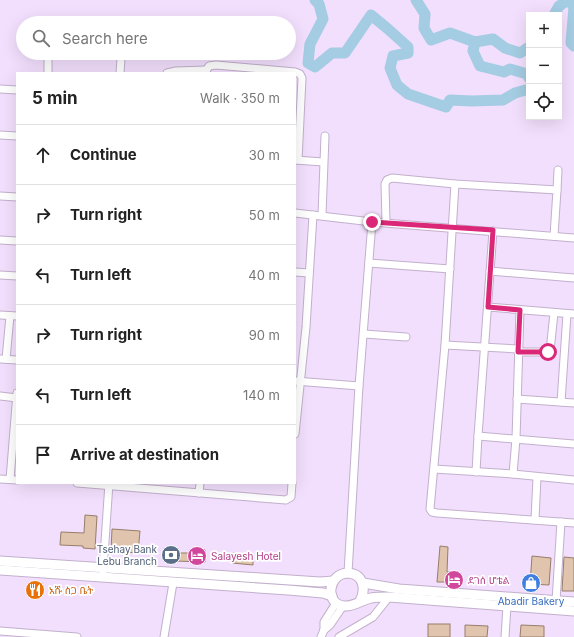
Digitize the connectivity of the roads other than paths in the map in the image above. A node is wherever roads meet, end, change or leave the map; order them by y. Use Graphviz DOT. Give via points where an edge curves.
graph roads {
  1 [pos="48,60"];
  2 [pos="121,60"];
  3 [pos="205,71"];
  4 [pos="48,72"];
  5 [pos="120,72"];
  6 [pos="172,72"];
  7 [pos="295,72"];
  8 [pos="296,72"];
  9 [pos="0,89"];
  10 [pos="16,90"];
  11 [pos="297,120"];
  12 [pos="0,135"];
  13 [pos="16,136"];
  14 [pos="324,136"];
  15 [pos="296,160"];
  16 [pos="323,162"];
  17 [pos="558,170"];
  18 [pos="455,184"];
  19 [pos="557,190"];
  20 [pos="0,196"];
  21 [pos="16,197"];
  22 [pos="296,213"];
  23 [pos="314,215"];
  24 [pos="322,215"];
  25 [pos="372,222"];
  26 [pos="386,222"];
  27 [pos="453,228"];
  28 [pos="493,230"];
  29 [pos="554,236"];
  30 [pos="574,238"];
  31 [pos="0,240"];
  32 [pos="16,241"];
  33 [pos="369,263"];
  34 [pos="450,269"];
  35 [pos="490,271"];
  36 [pos="296,272"];
  37 [pos="309,273"];
  38 [pos="0,275"];
  39 [pos="16,276"];
  40 [pos="574,278"];
  41 [pos="488,307"];
  42 [pos="574,308"];
  43 [pos="520,310"];
  44 [pos="554,313"];
  45 [pos="572,314"];
  46 [pos="0,315"];
  47 [pos="13,316"];
  48 [pos="364,334"];
  49 [pos="406,337"];
  50 [pos="445,345"];
  51 [pos="484,346"];
  52 [pos="518,351"];
  53 [pos="3,359"];
  54 [pos="16,360"];
  55 [pos="297,381"];
  56 [pos="359,386"];
  57 [pos="0,396"];
  58 [pos="16,398"];
  59 [pos="517,399"];
  60 [pos="561,402"];
  61 [pos="574,403"];
  62 [pos="296,408"];
  63 [pos="16,436"];
  64 [pos="478,436"];
  65 [pos="516,439"];
  66 [pos="574,444"];
  67 [pos="434,469"];
  68 [pos="476,472"];
  69 [pos="513,474"];
  70 [pos="537,477"];
  71 [pos="0,479"];
  72 [pos="14,479"];
  73 [pos="574,480"];
  74 [pos="109,484"];
  75 [pos="200,484"];
  76 [pos="292,484"];
  77 [pos="200,493"];
  78 [pos="535,520"];
  79 [pos="561,522"];
  80 [pos="574,523"];
  81 [pos="0,561"];
  82 [pos="0,570"];
  83 [pos="103,573"];
  84 [pos="348,574"];
  85 [pos="334,581"];
  86 [pos="173,582"];
  87 [pos="363,583"];
  88 [pos="389,597"];
  89 [pos="360,601"];
  90 [pos="556,601"];
  91 [pos="337,602"];
  92 [pos="574,602"];
  93 [pos="507,606"];
  94 [pos="574,611"];
  95 [pos="0,631"];
  96 [pos="29,635"];
  97 [pos="322,635"];
  98 [pos="77,637"];
  99 [pos="164,637"];
  100 [pos="339,637"];
  101 [pos="505,637"];
  1 -- 4 [label="street"];
  2 -- 5 [label="street"];
  3 -- 6 [label="street"];
  3 -- 7 [label="street" via="209,66 216,65"];
  8 -- 11 [label="street" via="302,78"];
  9 -- 10 [label="street"];
  11 -- 15 [label="street"];
  12 -- 13 [label="street"];
  14 -- 16 [label="street"];
  15 -- 16 [label="street"];
  16 -- 24 [label="street"];
  17 -- 19 [label="street"];
  18 -- 19 [label="street"];
  18 -- 26 [label="street" via="399,178 387,180 384,184"];
  18 -- 27 [label="street"];
  19 -- 29 [label="street"];
  20 -- 21 [label="street"];
  22 -- 23 [label="street"];
  23 -- 24 [label="street"];
  23 -- 37 [label="street"];
  24 -- 25 [label="street"];
  25 -- 26 [label="street"];
  25 -- 33 [label="street"];
  26 -- 27 [label="street"];
  27 -- 28 [label="street"];
  27 -- 34 [label="street"];
  28 -- 29 [label="street"];
  28 -- 35 [label="street"];
  29 -- 30 [label="street"];
  31 -- 32 [label="street"];
  33 -- 34 [label="street"];
  33 -- 48 [label="street"];
  34 -- 50 [label="street"];
  35 -- 40 [label="street"];
  35 -- 41 [label="street"];
  36 -- 37 [label="street"];
  37 -- 55 [label="street" via="305,335"];
  38 -- 39 [label="street"];
  41 -- 43 [label="street"];
  41 -- 51 [label="street"];
  42 -- 45 [label="street"];
  43 -- 44 [label="street"];
  43 -- 52 [label="street"];
  44 -- 45 [label="street"];
  44 -- 52 [label="street" via="550,351"];
  45 -- 60 [label="street"];
  46 -- 47 [label="street"];
  47 -- 53 [label="street"];
  48 -- 49 [label="street"];
  48 -- 56 [label="street"];
  50 -- 51 [label="street"];
  50 -- 67 [label="street"];
  51 -- 52 [label="street"];
  51 -- 64 [label="street"];
  52 -- 59 [label="street"];
  53 -- 54 [label="street"];
  55 -- 56 [label="street"];
  55 -- 62 [label="street"];
  56 -- 84 [label="street"];
  57 -- 58 [label="street"];
  59 -- 60 [label="street"];
  59 -- 65 [label="street"];
  60 -- 61 [label="street"];
  63 -- 72 [label="street"];
  64 -- 65 [label="street"];
  64 -- 68 [label="street"];
  65 -- 66 [label="street"];
  65 -- 69 [label="street"];
  67 -- 68 [label="street"];
  67 -- 78 [label="street" via="430,503 432,512"];
  68 -- 69 [label="street"];
  69 -- 70 [label="street"];
  70 -- 73 [label="street"];
  70 -- 78 [label="street"];
  71 -- 72 [label="street"];
  74 -- 77 [label="street"];
  74 -- 83 [label="street"];
  75 -- 77 [label="street"];
  76 -- 77 [label="street" via="291,497 286,500"];
  78 -- 79 [label="street"];
  79 -- 80 [label="street"];
  79 -- 90 [label="street"];
  81 -- 83 [label="main road"];
  82 -- 83 [label="main road"];
  83 -- 85 [label="main road"];
  83 -- 86 [label="main road"];
  84 -- 85 [label="main road" via="340,575"];
  84 -- 87 [label="main road" via="359,578"];
  85 -- 91 [label="main road" via="330,591"];
  86 -- 91 [label="main road" via="306,591"];
  86 -- 99 [label="street"];
  87 -- 89 [label="main road" via="363,596"];
  87 -- 90 [label="main road" via="399,589"];
  88 -- 89 [label="main road"];
  88 -- 93 [label="main road"];
  88 -- 100 [label="street" via="374,617"];
  89 -- 91 [label="main road" via="352,606"];
  90 -- 92 [label="main road"];
  91 -- 97 [label="street" via="324,622"];
  93 -- 94 [label="main road"];
  93 -- 101 [label="street"];
  95 -- 96 [label="street"];
  96 -- 98 [label="street"];
}
